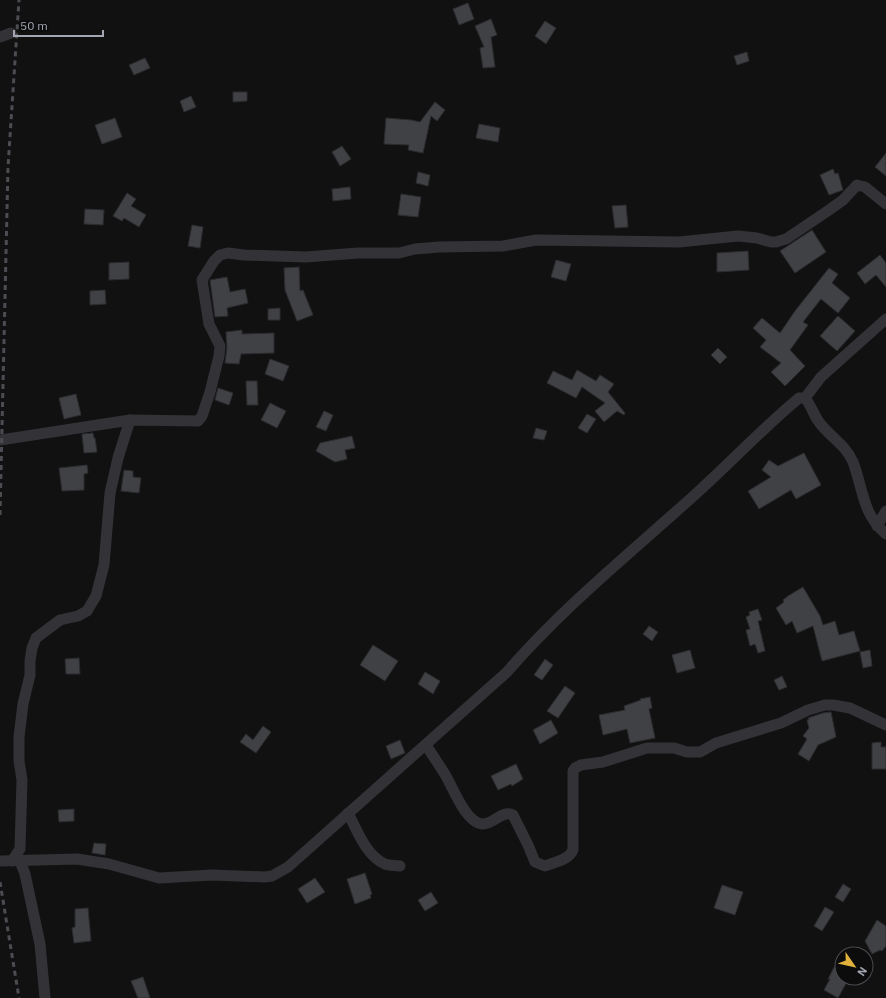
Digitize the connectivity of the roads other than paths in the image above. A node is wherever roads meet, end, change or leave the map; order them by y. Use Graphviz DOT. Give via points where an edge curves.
graph roads {
  1 [pos="11,33"];
  2 [pos="0,37"];
  3 [pos="886,204"];
  4 [pos="886,319"];
  5 [pos="805,398"];
  6 [pos="130,420"];
  7 [pos="0,440"];
  8 [pos="886,511"];
  9 [pos="882,530"];
  10 [pos="886,726"];
  11 [pos="426,746"];
  12 [pos="348,813"];
  13 [pos="0,861"];
  14 [pos="16,861"];
  15 [pos="400,866"];
  16 [pos="45,998"];
  1 -- 2 [label="street"];
  3 -- 6 [label="street" via="865,187 857,185 829,210 786,239 776,242 738,236 679,242 536,240 503,246 438,247 399,253 358,253 306,258 228,253 220,255 202,280 209,324 220,346 202,416 194,422"];
  4 -- 5 [label="street" via="821,378"];
  5 -- 9 [label="street" via="819,422 850,458 863,500"];
  5 -- 11 [label="street" via="799,398 782,412 700,490 585,591 507,672"];
  6 -- 7 [label="street"];
  6 -- 14 [label="street" via="110,493 104,565 96,596 87,611 60,620 36,638 32,648 19,737 22,780 20,849"];
  8 -- 9 [label="street"];
  10 -- 11 [label="street" via="850,708 825,705 782,723 716,743 700,752 674,748 647,748 577,767 572,771 572,854 545,866 535,862 513,815 505,814 482,824 469,815"];
  11 -- 12 [label="street"];
  12 -- 14 [label="street" via="288,867 272,876 158,878 109,864 77,859"];
  12 -- 15 [label="street" via="375,857 386,864"];
  13 -- 14 [label="street"];
  14 -- 16 [label="street" via="25,874 40,944"];
}
